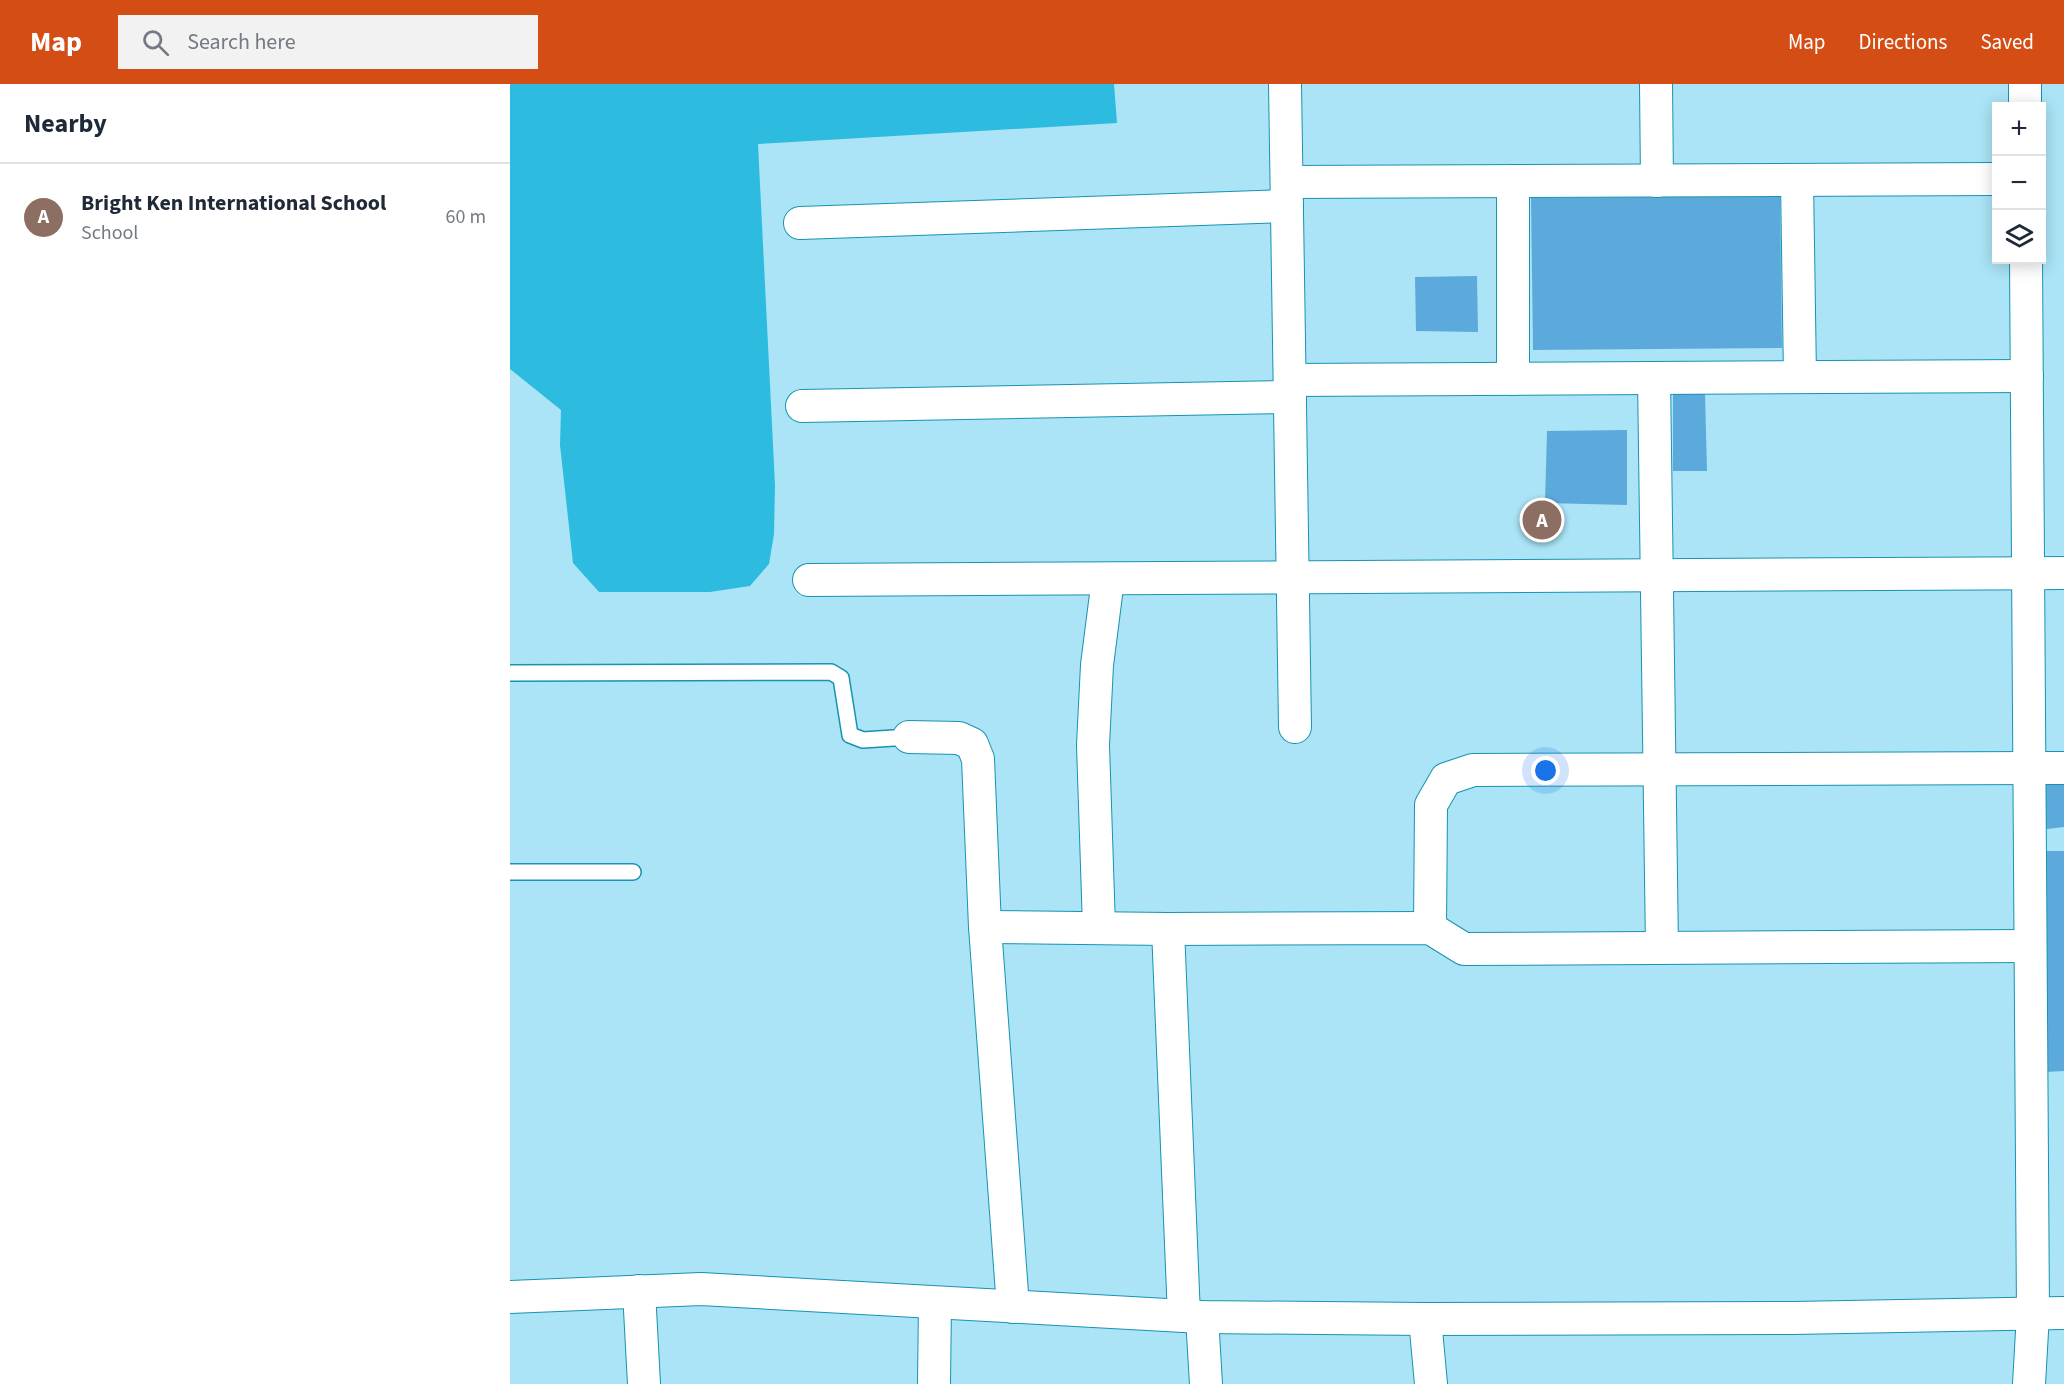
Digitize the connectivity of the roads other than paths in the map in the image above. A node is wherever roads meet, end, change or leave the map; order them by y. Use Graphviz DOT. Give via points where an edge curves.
graph roads {
  1 [pos="1285,84"];
  2 [pos="1656,84"];
  3 [pos="2025,84"];
  4 [pos="2025,102"];
  5 [pos="1992,179"];
  6 [pos="1797,180"];
  7 [pos="1513,181"];
  8 [pos="1657,181"];
  9 [pos="1287,194"];
  10 [pos="800,223"];
  11 [pos="2026,264"];
  12 [pos="2027,376"];
  13 [pos="1800,377"];
  14 [pos="1654,378"];
  15 [pos="1513,379"];
  16 [pos="1290,388"];
  17 [pos="802,406"];
  18 [pos="2028,573"];
  19 [pos="2064,573"];
  20 [pos="1656,576"];
  21 [pos="1293,578"];
  22 [pos="1108,579"];
  23 [pos="809,580"];
  24 [pos="510,674"];
  25 [pos="1295,727"];
  26 [pos="909,737"];
  27 [pos="2029,768"];
  28 [pos="2064,768"];
  29 [pos="1659,770"];
  30 [pos="510,872"];
  31 [pos="633,872"];
  32 [pos="985,927"];
  33 [pos="1099,927"];
  34 [pos="1430,928"];
  35 [pos="1168,929"];
  36 [pos="2030,946"];
  37 [pos="1662,948"];
  38 [pos="639,1291"];
  39 [pos="510,1297"];
  40 [pos="936,1303"];
  41 [pos="1013,1307"];
  42 [pos="2064,1313"];
  43 [pos="2032,1314"];
  44 [pos="1193,1317"];
  45 [pos="1425,1319"];
  46 [pos="644,1384"];
  47 [pos="934,1384"];
  48 [pos="1206,1384"];
  49 [pos="1431,1384"];
  50 [pos="2029,1384"];
  1 -- 9 [label="street"];
  2 -- 8 [label="street"];
  3 -- 4 [label="street"];
  5 -- 6 [label="street"];
  6 -- 8 [label="street"];
  6 -- 13 [label="street"];
  7 -- 8 [label="street"];
  7 -- 9 [label="street"];
  7 -- 15 [label="street"];
  9 -- 10 [label="street"];
  9 -- 16 [label="street"];
  11 -- 12 [label="street"];
  12 -- 13 [label="street"];
  12 -- 18 [label="street"];
  13 -- 14 [label="street"];
  14 -- 15 [label="street"];
  14 -- 20 [label="street"];
  15 -- 16 [label="street"];
  16 -- 17 [label="street"];
  16 -- 21 [label="street"];
  18 -- 19 [label="street"];
  18 -- 20 [label="street"];
  18 -- 27 [label="street"];
  20 -- 21 [label="street"];
  20 -- 29 [label="street"];
  21 -- 22 [label="street"];
  21 -- 25 [label="street"];
  22 -- 23 [label="street"];
  22 -- 33 [label="street" via="1097,665 1093,745"];
  24 -- 26 [label="lane" via="831,672 841,678 850,735 863,740"];
  26 -- 32 [label="street" via="959,738 972,744 978,759"];
  27 -- 28 [label="street"];
  27 -- 29 [label="street"];
  27 -- 36 [label="street"];
  29 -- 34 [label="street" via="1473,770 1446,779 1431,805"];
  29 -- 37 [label="street"];
  30 -- 31 [label="lane"];
  32 -- 33 [label="street"];
  32 -- 41 [label="street"];
  33 -- 35 [label="street"];
  34 -- 35 [label="street"];
  34 -- 37 [label="street" via="1464,949"];
  35 -- 44 [label="street"];
  36 -- 37 [label="street"];
  36 -- 43 [label="street"];
  38 -- 39 [label="street"];
  38 -- 40 [label="street" via="701,1289"];
  38 -- 46 [label="street"];
  40 -- 41 [label="street"];
  40 -- 47 [label="street"];
  41 -- 44 [label="street"];
  42 -- 43 [label="street"];
  43 -- 45 [label="street"];
  43 -- 50 [label="street"];
  44 -- 45 [label="street"];
  44 -- 48 [label="street"];
  45 -- 49 [label="street"];
}
